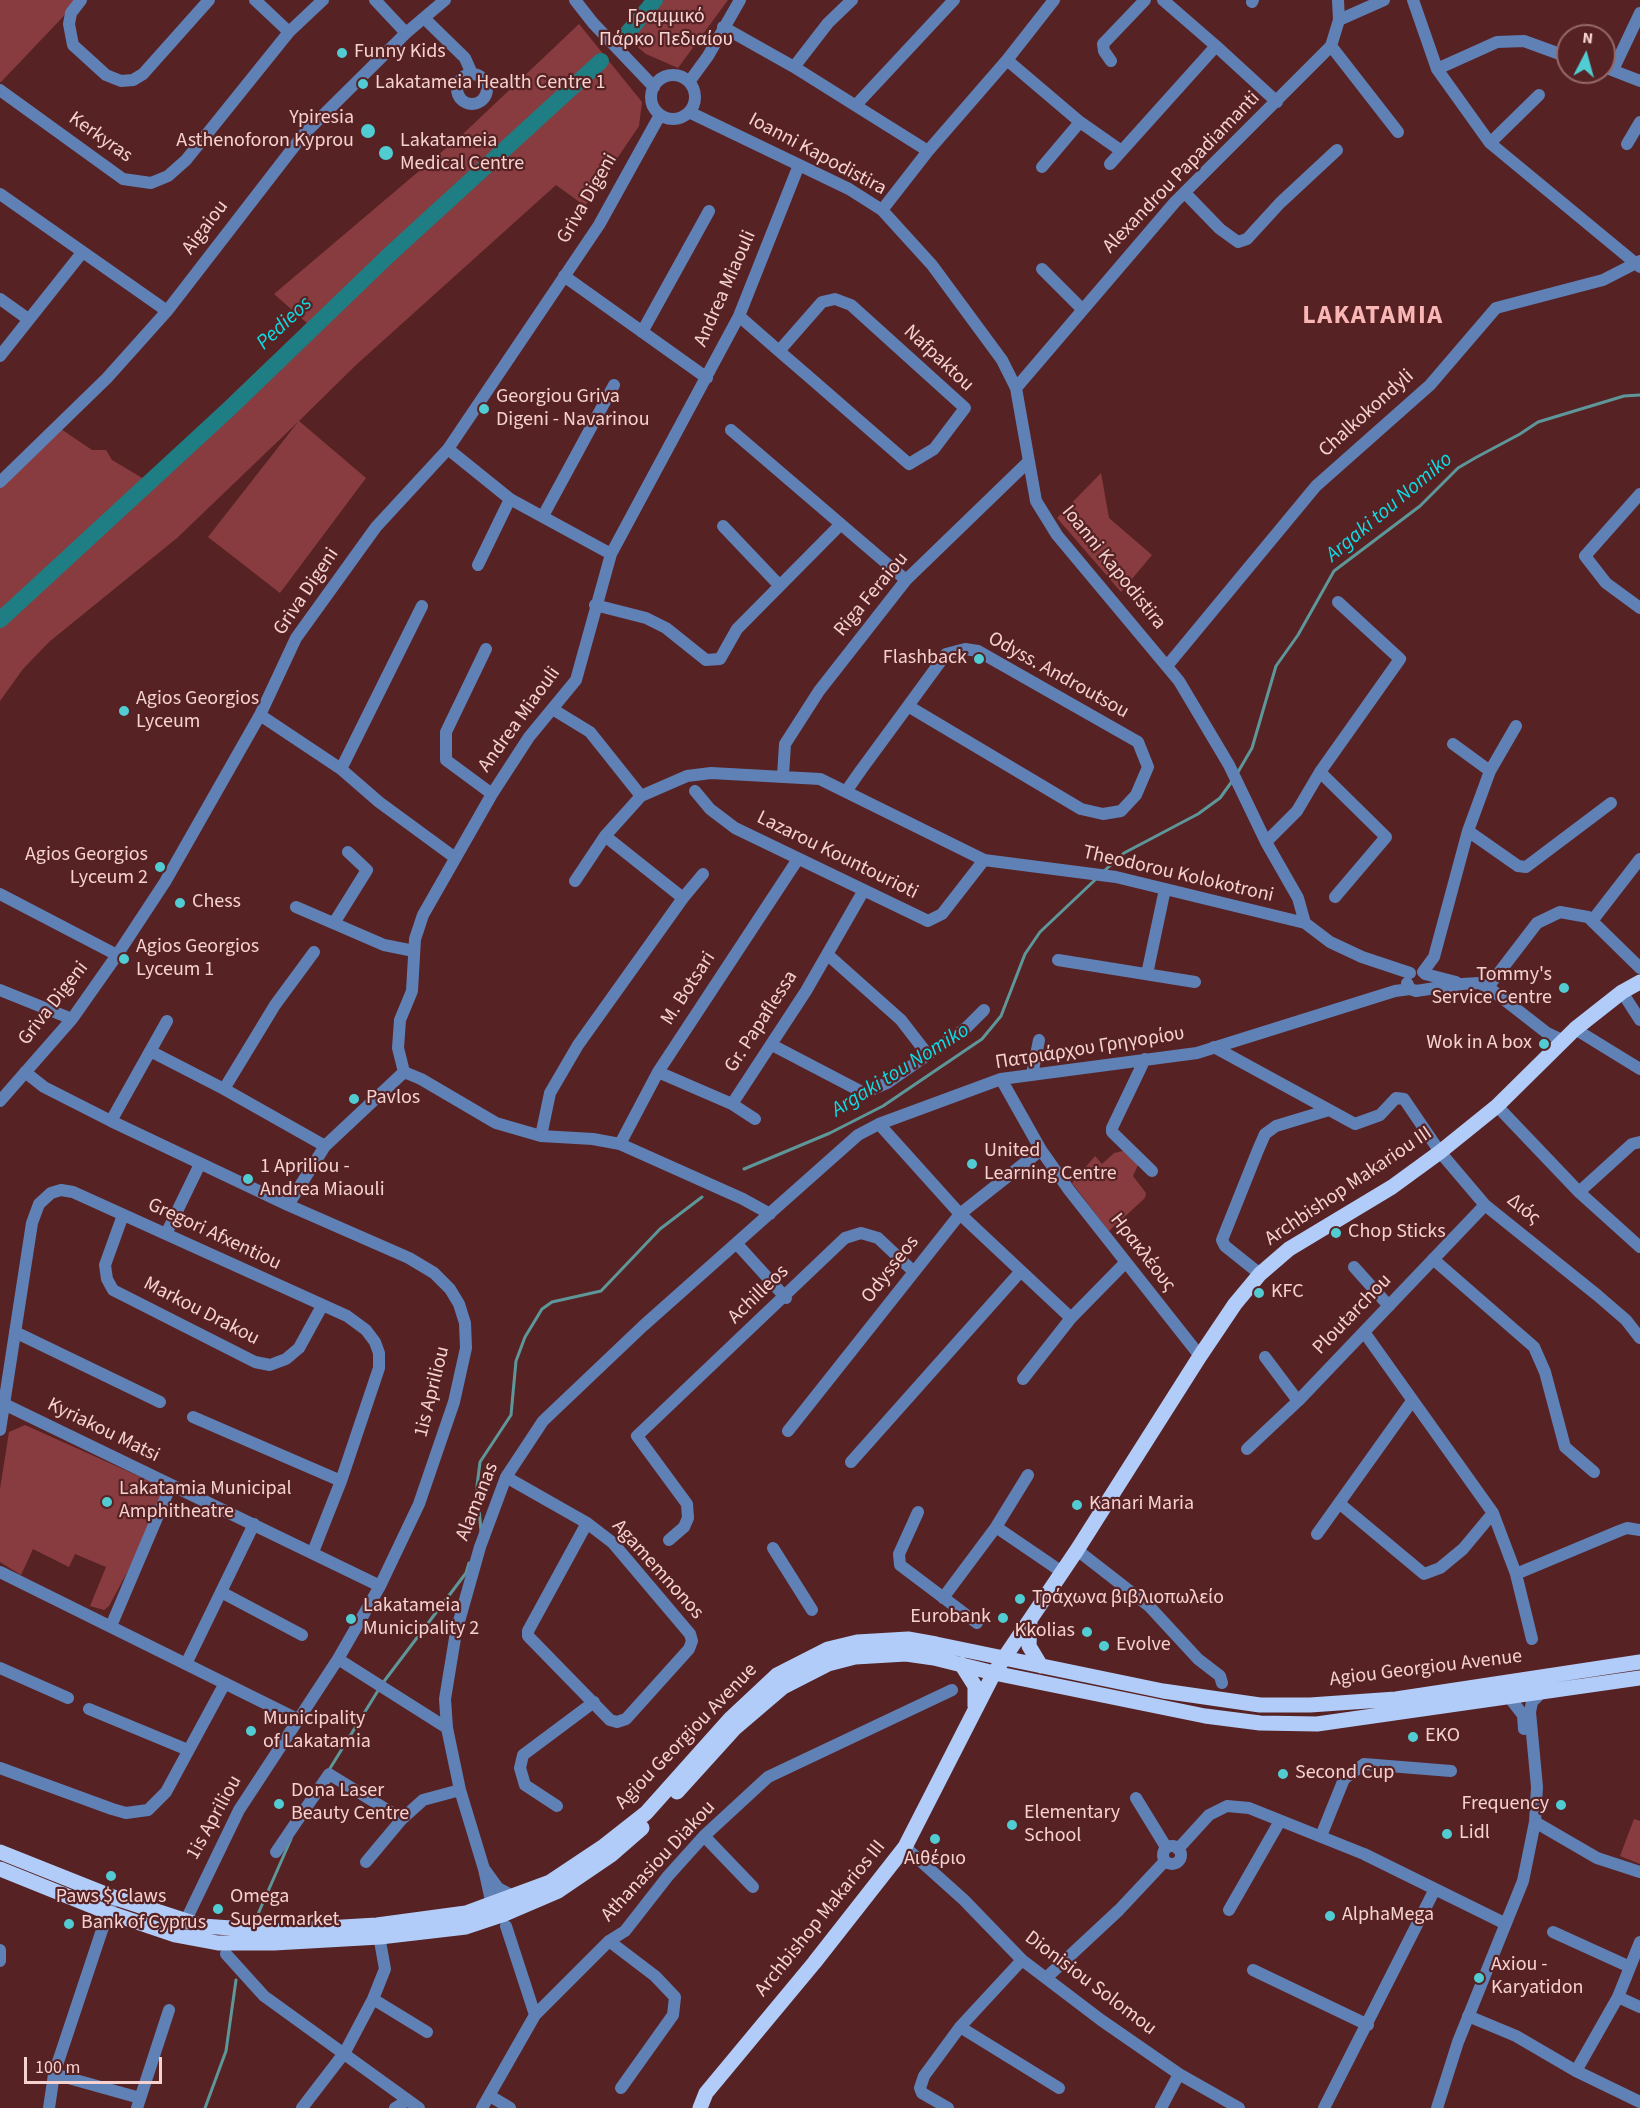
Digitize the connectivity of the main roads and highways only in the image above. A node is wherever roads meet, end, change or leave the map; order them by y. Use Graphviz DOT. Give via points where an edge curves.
graph roads {
  1 [pos="1640,982"];
  2 [pos="1030,1620"];
  3 [pos="1004,1659"];
  4 [pos="1640,1662"];
  5 [pos="961,1665"];
  6 [pos="1041,1666"];
  7 [pos="994,1673"];
  8 [pos="1640,1678"];
  9 [pos="975,1709"];
  10 [pos="0,1852"];
  11 [pos="0,1869"];
  12 [pos="110,1904"];
  13 [pos="500,1915"];
  14 [pos="378,1931"];
  15 [pos="700,2108"];
  1 -- 2 [label="main road, Archbishop Makariou III" via="1575,1029 1497,1106 1440,1152 1392,1187 1289,1249 1260,1274 1200,1356"];
  2 -- 3 [label="main road, Archbishop Makarios III"];
  2 -- 6 [label="main road" via="1029,1646"];
  3 -- 6 [label="main road, Agiou Georgiou Avenue"];
  3 -- 7 [label="main road, Archbishop Makarios III"];
  3 -- 13 [label="main road, Agiou Georgiou Avenue" via="936,1644 890,1639 857,1642 807,1658 777,1675 730,1719 646,1814 550,1882 513,1896"];
  4 -- 6 [label="main road, Agiou Georgiou Avenue" via="1396,1699 1300,1705 1210,1700"];
  5 -- 7 [label="main road, Agiou Georgiou Avenue"];
  5 -- 9 [label="main road" via="975,1686"];
  5 -- 13 [label="main road, Agiou Georgiou Avenue" via="906,1654 855,1657 783,1686 735,1728 652,1820 611,1855 558,1891"];
  7 -- 8 [label="main road, Agiou Georgiou Avenue" via="1205,1716 1317,1724"];
  7 -- 9 [label="main road, Archbishop Makarios III"];
  9 -- 15 [label="main road, Archbishop Makarios III" via="905,1847 706,2093"];
  10 -- 12 [label="main road, Agiou Georgiou Avenue"];
  11 -- 12 [label="main road, Agiou Georgiou Avenue"];
  12 -- 14 [label="main road, Agiou Georgiou Avenue" via="219,1929"];
  12 -- 14 [label="main road, Agiou Georgiou Avenue" via="175,1935 218,1943 274,1944"];
  13 -- 14 [label="main road, Agiou Georgiou Avenue" via="466,1927"];
}
